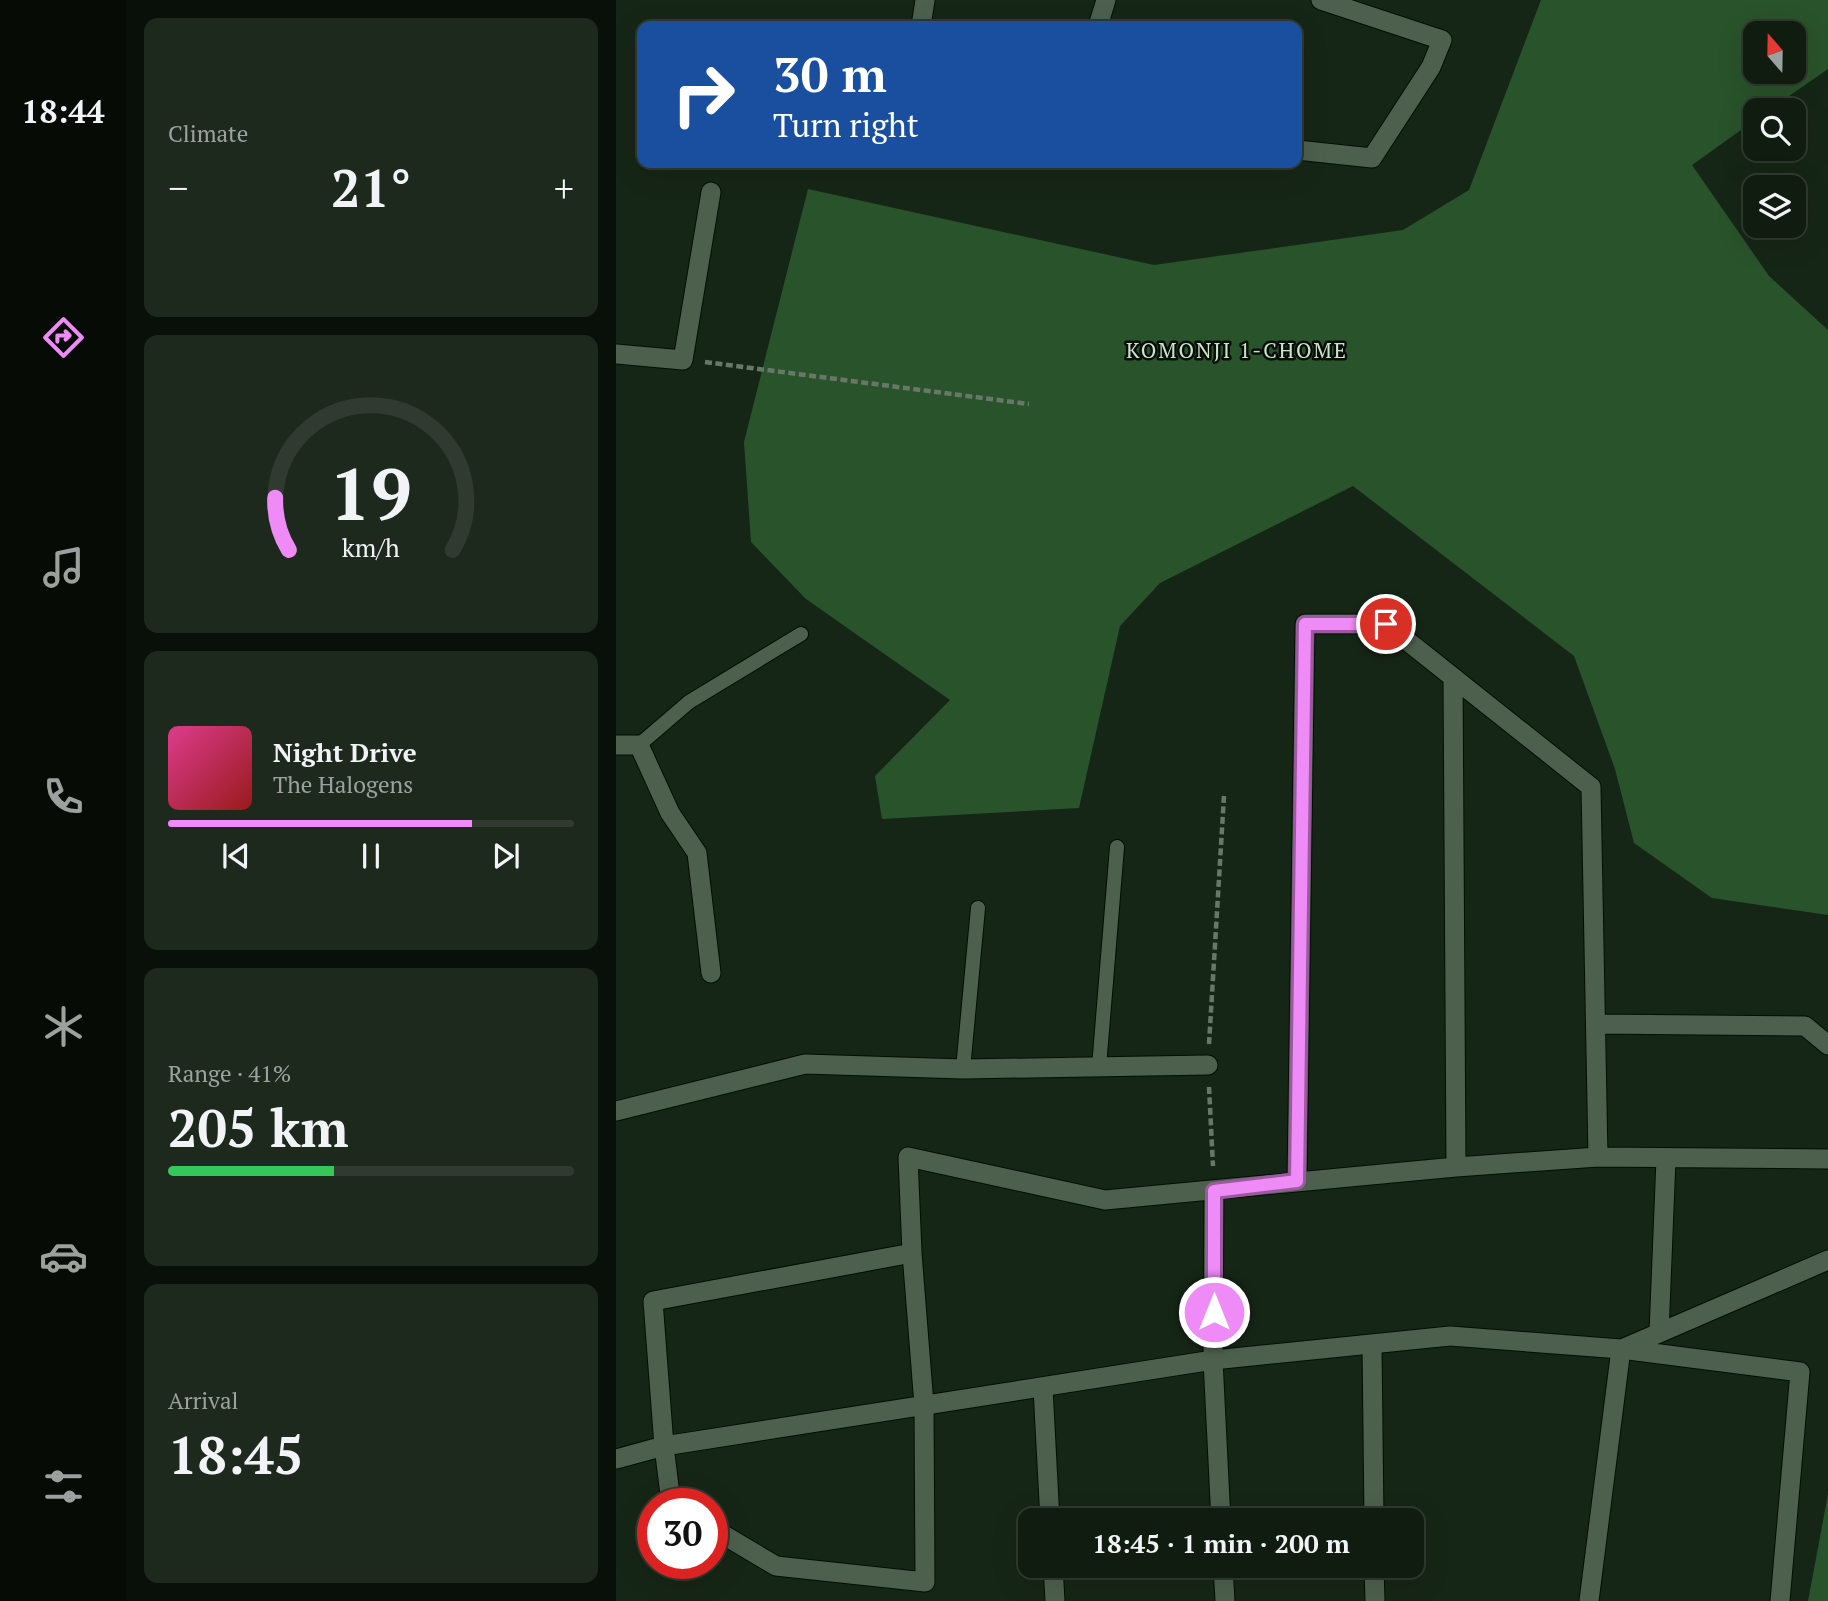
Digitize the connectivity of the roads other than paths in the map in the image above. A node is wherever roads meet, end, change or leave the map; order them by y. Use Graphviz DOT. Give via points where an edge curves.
graph roads {
  1 [pos="925,0"];
  2 [pos="1106,0"];
  3 [pos="1321,0"];
  4 [pos="922,21"];
  5 [pos="1100,21"];
  6 [pos="1302,151"];
  7 [pos="711,192"];
  8 [pos="616,354"];
  9 [pos="801,634"];
  10 [pos="1453,677"];
  11 [pos="616,745"];
  12 [pos="639,745"];
  13 [pos="1117,847"];
  14 [pos="978,908"];
  15 [pos="711,973"];
  16 [pos="1595,1024"];
  17 [pos="1828,1045"];
  18 [pos="1208,1065"];
  19 [pos="1099,1067"];
  20 [pos="962,1069"];
  21 [pos="616,1111"];
  22 [pos="1598,1157"];
  23 [pos="1666,1158"];
  24 [pos="1828,1159"];
  25 [pos="1456,1167"];
  26 [pos="1297,1181"];
  27 [pos="1214,1191"];
  28 [pos="912,1252"];
  29 [pos="1828,1260"];
  30 [pos="1659,1333"];
  31 [pos="1372,1344"];
  32 [pos="1621,1349"];
  33 [pos="1213,1360"];
  34 [pos="1043,1388"];
  35 [pos="923,1405"];
  36 [pos="664,1446"];
  37 [pos="616,1459"];
  38 [pos="669,1488"];
  39 [pos="1049,1508"];
  40 [pos="1220,1508"];
  41 [pos="1374,1508"];
  42 [pos="728,1538"];
  43 [pos="1054,1578"];
  44 [pos="1224,1578"];
  45 [pos="1374,1578"];
  46 [pos="1055,1601"];
  47 [pos="1225,1601"];
  48 [pos="1375,1601"];
  49 [pos="1589,1601"];
  50 [pos="1780,1601"];
  1 -- 4 [label="street"];
  2 -- 5 [label="street"];
  3 -- 6 [label="street" via="1442,40 1431,67 1372,158"];
  7 -- 8 [label="street" via="683,360"];
  9 -- 12 [label="lane" via="689,702"];
  10 -- 16 [label="street" via="1591,787"];
  10 -- 25 [label="street"];
  10 -- 26 [label="street" via="1386,624 1305,624"];
  11 -- 12 [label="street"];
  12 -- 15 [label="street" via="670,813 697,853"];
  13 -- 19 [label="lane"];
  14 -- 20 [label="lane"];
  16 -- 17 [label="street" via="1805,1026"];
  16 -- 22 [label="street"];
  18 -- 19 [label="street"];
  19 -- 20 [label="street"];
  20 -- 21 [label="street" via="805,1064"];
  22 -- 23 [label="street"];
  22 -- 25 [label="street"];
  23 -- 24 [label="street"];
  23 -- 30 [label="street"];
  25 -- 26 [label="street"];
  26 -- 27 [label="street"];
  27 -- 28 [label="street" via="1105,1200 908,1157"];
  27 -- 33 [label="street"];
  28 -- 35 [label="street"];
  28 -- 36 [label="street" via="653,1301"];
  29 -- 30 [label="street"];
  30 -- 32 [label="street"];
  31 -- 32 [label="street" via="1450,1336"];
  31 -- 33 [label="street"];
  31 -- 41 [label="street"];
  32 -- 49 [label="street"];
  32 -- 50 [label="street" via="1800,1372"];
  33 -- 34 [label="street"];
  33 -- 40 [label="street"];
  34 -- 35 [label="street"];
  34 -- 39 [label="street"];
  35 -- 36 [label="street"];
  35 -- 42 [label="street" via="925,1582 776,1566"];
  36 -- 37 [label="street"];
  36 -- 38 [label="street"];
  43 -- 46 [label="street"];
  44 -- 47 [label="street"];
  45 -- 48 [label="street"];
}
